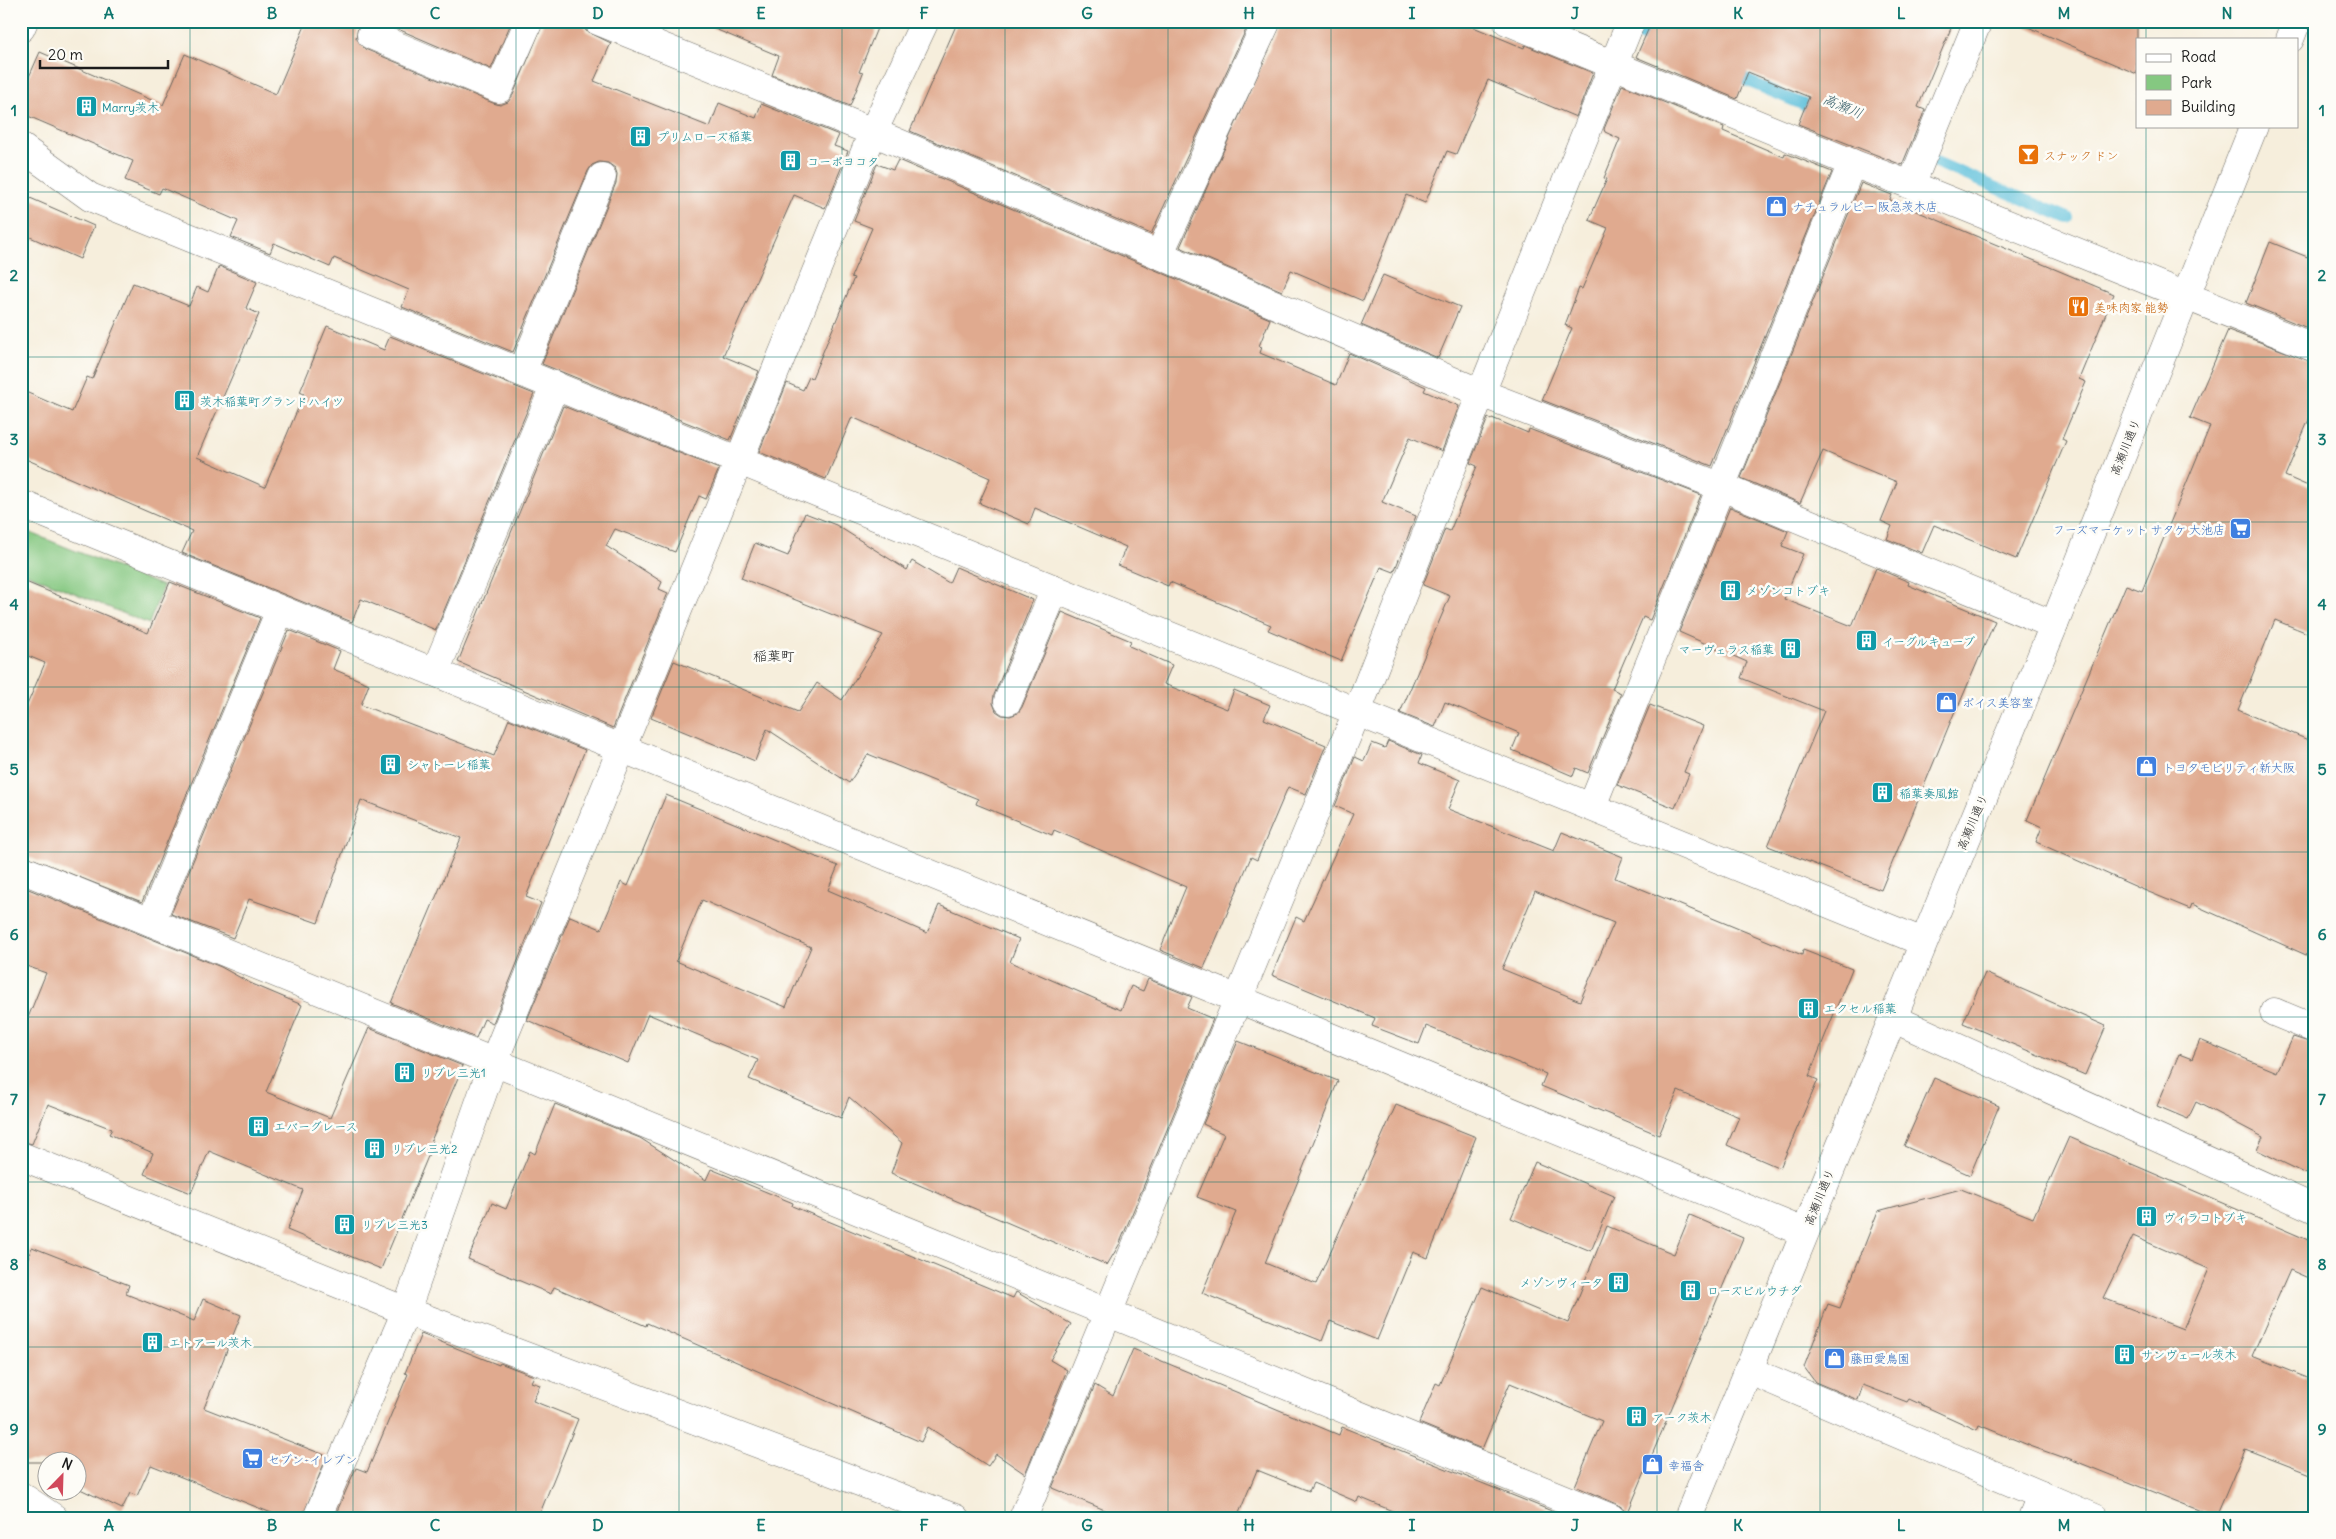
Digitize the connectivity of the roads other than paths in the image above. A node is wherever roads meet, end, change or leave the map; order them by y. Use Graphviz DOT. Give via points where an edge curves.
graph roads {
  1 [pos="24,21"];
  2 [pos="376,21"];
  3 [pos="529,21"];
  4 [pos="598,21"];
  5 [pos="925,21"];
  6 [pos="1267,21"];
  7 [pos="1507,21"];
  8 [pos="1978,21"];
  9 [pos="2297,21"];
  10 [pos="627,27"];
  11 [pos="21,28"];
  12 [pos="2290,38"];
  13 [pos="1623,39"];
  14 [pos="2253,128"];
  15 [pos="873,132"];
  16 [pos="21,147"];
  17 [pos="1852,164"];
  18 [pos="1918,168"];
  19 [pos="602,177"];
  20 [pos="1159,255"];
  21 [pos="2186,295"];
  22 [pos="2315,348"];
  23 [pos="522,372"];
  24 [pos="555,385"];
  25 [pos="1481,393"];
  26 [pos="739,460"];
  27 [pos="1722,487"];
  28 [pos="21,504"];
  29 [pos="1055,589"];
  30 [pos="280,610"];
  31 [pos="2054,625"];
  32 [pos="435,672"];
  33 [pos="1008,701"];
  34 [pos="1357,712"];
  35 [pos="621,748"];
  36 [pos="1592,806"];
  37 [pos="21,869"];
  38 [pos="151,922"];
  39 [pos="1923,942"];
  40 [pos="1238,999"];
  41 [pos="2274,1012"];
  42 [pos="1892,1018"];
  43 [pos="2315,1029"];
  44 [pos="494,1061"];
  45 [pos="21,1156"];
  46 [pos="2315,1209"];
  47 [pos="1804,1232"];
  48 [pos="406,1312"];
  49 [pos="1108,1312"];
  50 [pos="1748,1370"];
  51 [pos="21,1496"];
  52 [pos="2036,1506"];
  53 [pos="54,1518"];
  54 [pos="317,1518"];
  55 [pos="955,1518"];
  56 [pos="1023,1518"];
  57 [pos="1611,1518"];
  58 [pos="1688,1518"];
  59 [pos="2095,1518"];
  1 -- 11 [label="street"];
  2 -- 3 [label="street" via="371,35 499,89"];
  4 -- 10 [label="street"];
  5 -- 15 [label="street"];
  6 -- 20 [label="street"];
  7 -- 13 [label="street"];
  8 -- 18 [label="street"];
  9 -- 12 [label="street"];
  10 -- 15 [label="street"];
  13 -- 17 [label="street"];
  13 -- 25 [label="street"];
  14 -- 21 [label="street, 高瀬川通り"];
  15 -- 20 [label="street"];
  15 -- 26 [label="street"];
  16 -- 23 [label="street" via="90,197"];
  17 -- 18 [label="street"];
  17 -- 27 [label="street"];
  18 -- 21 [label="street"];
  19 -- 23 [label="street"];
  20 -- 25 [label="street"];
  21 -- 22 [label="street"];
  21 -- 31 [label="street, 高瀬川通り"];
  23 -- 24 [label="street"];
  24 -- 26 [label="street"];
  24 -- 32 [label="street"];
  25 -- 27 [label="street"];
  25 -- 34 [label="street"];
  26 -- 29 [label="street"];
  26 -- 35 [label="street"];
  27 -- 31 [label="street"];
  27 -- 36 [label="street"];
  28 -- 30 [label="street"];
  29 -- 33 [label="street"];
  29 -- 34 [label="street"];
  30 -- 32 [label="street"];
  30 -- 38 [label="street"];
  31 -- 39 [label="street, 高瀬川通り"];
  32 -- 35 [label="street"];
  34 -- 36 [label="street"];
  34 -- 40 [label="street"];
  35 -- 40 [label="street"];
  35 -- 44 [label="street"];
  36 -- 39 [label="street"];
  37 -- 38 [label="street"];
  38 -- 44 [label="street"];
  39 -- 42 [label="street, 高瀬川通り"];
  40 -- 47 [label="street"];
  40 -- 49 [label="street"];
  41 -- 43 [label="street"];
  42 -- 46 [label="street"];
  42 -- 47 [label="street, 高瀬川通り"];
  44 -- 48 [label="street"];
  44 -- 49 [label="street"];
  45 -- 48 [label="street"];
  47 -- 50 [label="street, 高瀬川通り"];
  48 -- 54 [label="street"];
  48 -- 55 [label="street"];
  49 -- 56 [label="street"];
  49 -- 57 [label="street"];
  50 -- 52 [label="street"];
  50 -- 58 [label="street, 高瀬川通り"];
  51 -- 53 [label="street"];
  52 -- 59 [label="street"];
}
